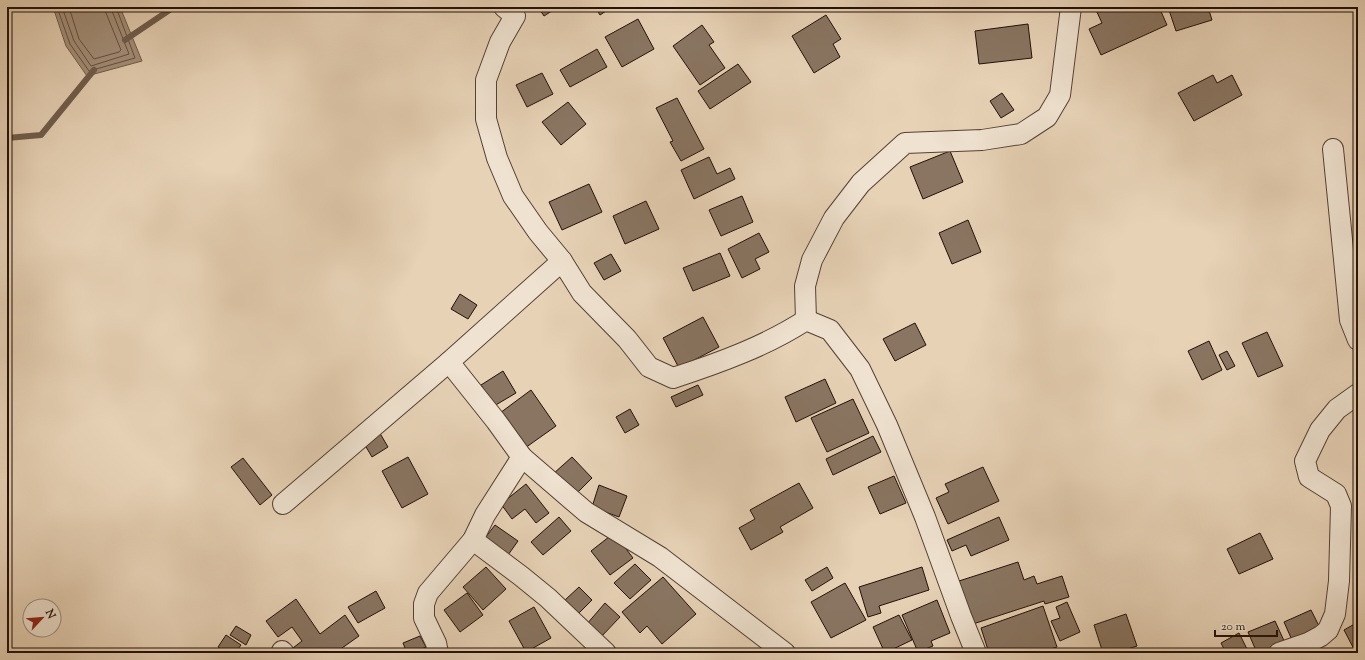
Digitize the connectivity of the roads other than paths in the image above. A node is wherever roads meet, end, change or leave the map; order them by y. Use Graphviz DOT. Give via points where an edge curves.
graph roads {
  1 [pos="1071,7"];
  2 [pos="509,12"];
  3 [pos="1333,149"];
  4 [pos="562,261"];
  5 [pos="806,320"];
  6 [pos="1358,340"];
  7 [pos="449,362"];
  8 [pos="1358,394"];
  9 [pos="522,457"];
  10 [pos="283,504"];
  11 [pos="473,540"];
  12 [pos="438,653"];
  13 [pos="606,653"];
  14 [pos="785,653"];
  15 [pos="976,653"];
  16 [pos="1279,653"];
  1 -- 5 [label="street" via="1060,95 1047,117 1021,134 982,140 905,143 861,183 834,218 812,260 806,286"];
  2 -- 4 [label="street" via="486,80 486,119 496,158 513,196"];
  3 -- 6 [label="street" via="1350,320"];
  4 -- 5 [label="street" via="582,293 627,339 649,367 673,378 717,363 779,336"];
  4 -- 7 [label="street"];
  5 -- 15 [label="street" via="830,330 860,369 887,425 925,517"];
  7 -- 9 [label="street"];
  7 -- 10 [label="street"];
  8 -- 16 [label="street" via="1336,409 1320,430 1305,461 1309,477 1336,494 1341,506 1339,581 1335,614 1328,630 1321,636"];
  9 -- 11 [label="street" via="485,515"];
  9 -- 14 [label="street" via="586,512 660,557"];
  11 -- 12 [label="street" via="428,593 424,604 424,618"];
  11 -- 13 [label="street" via="548,598"];
}
